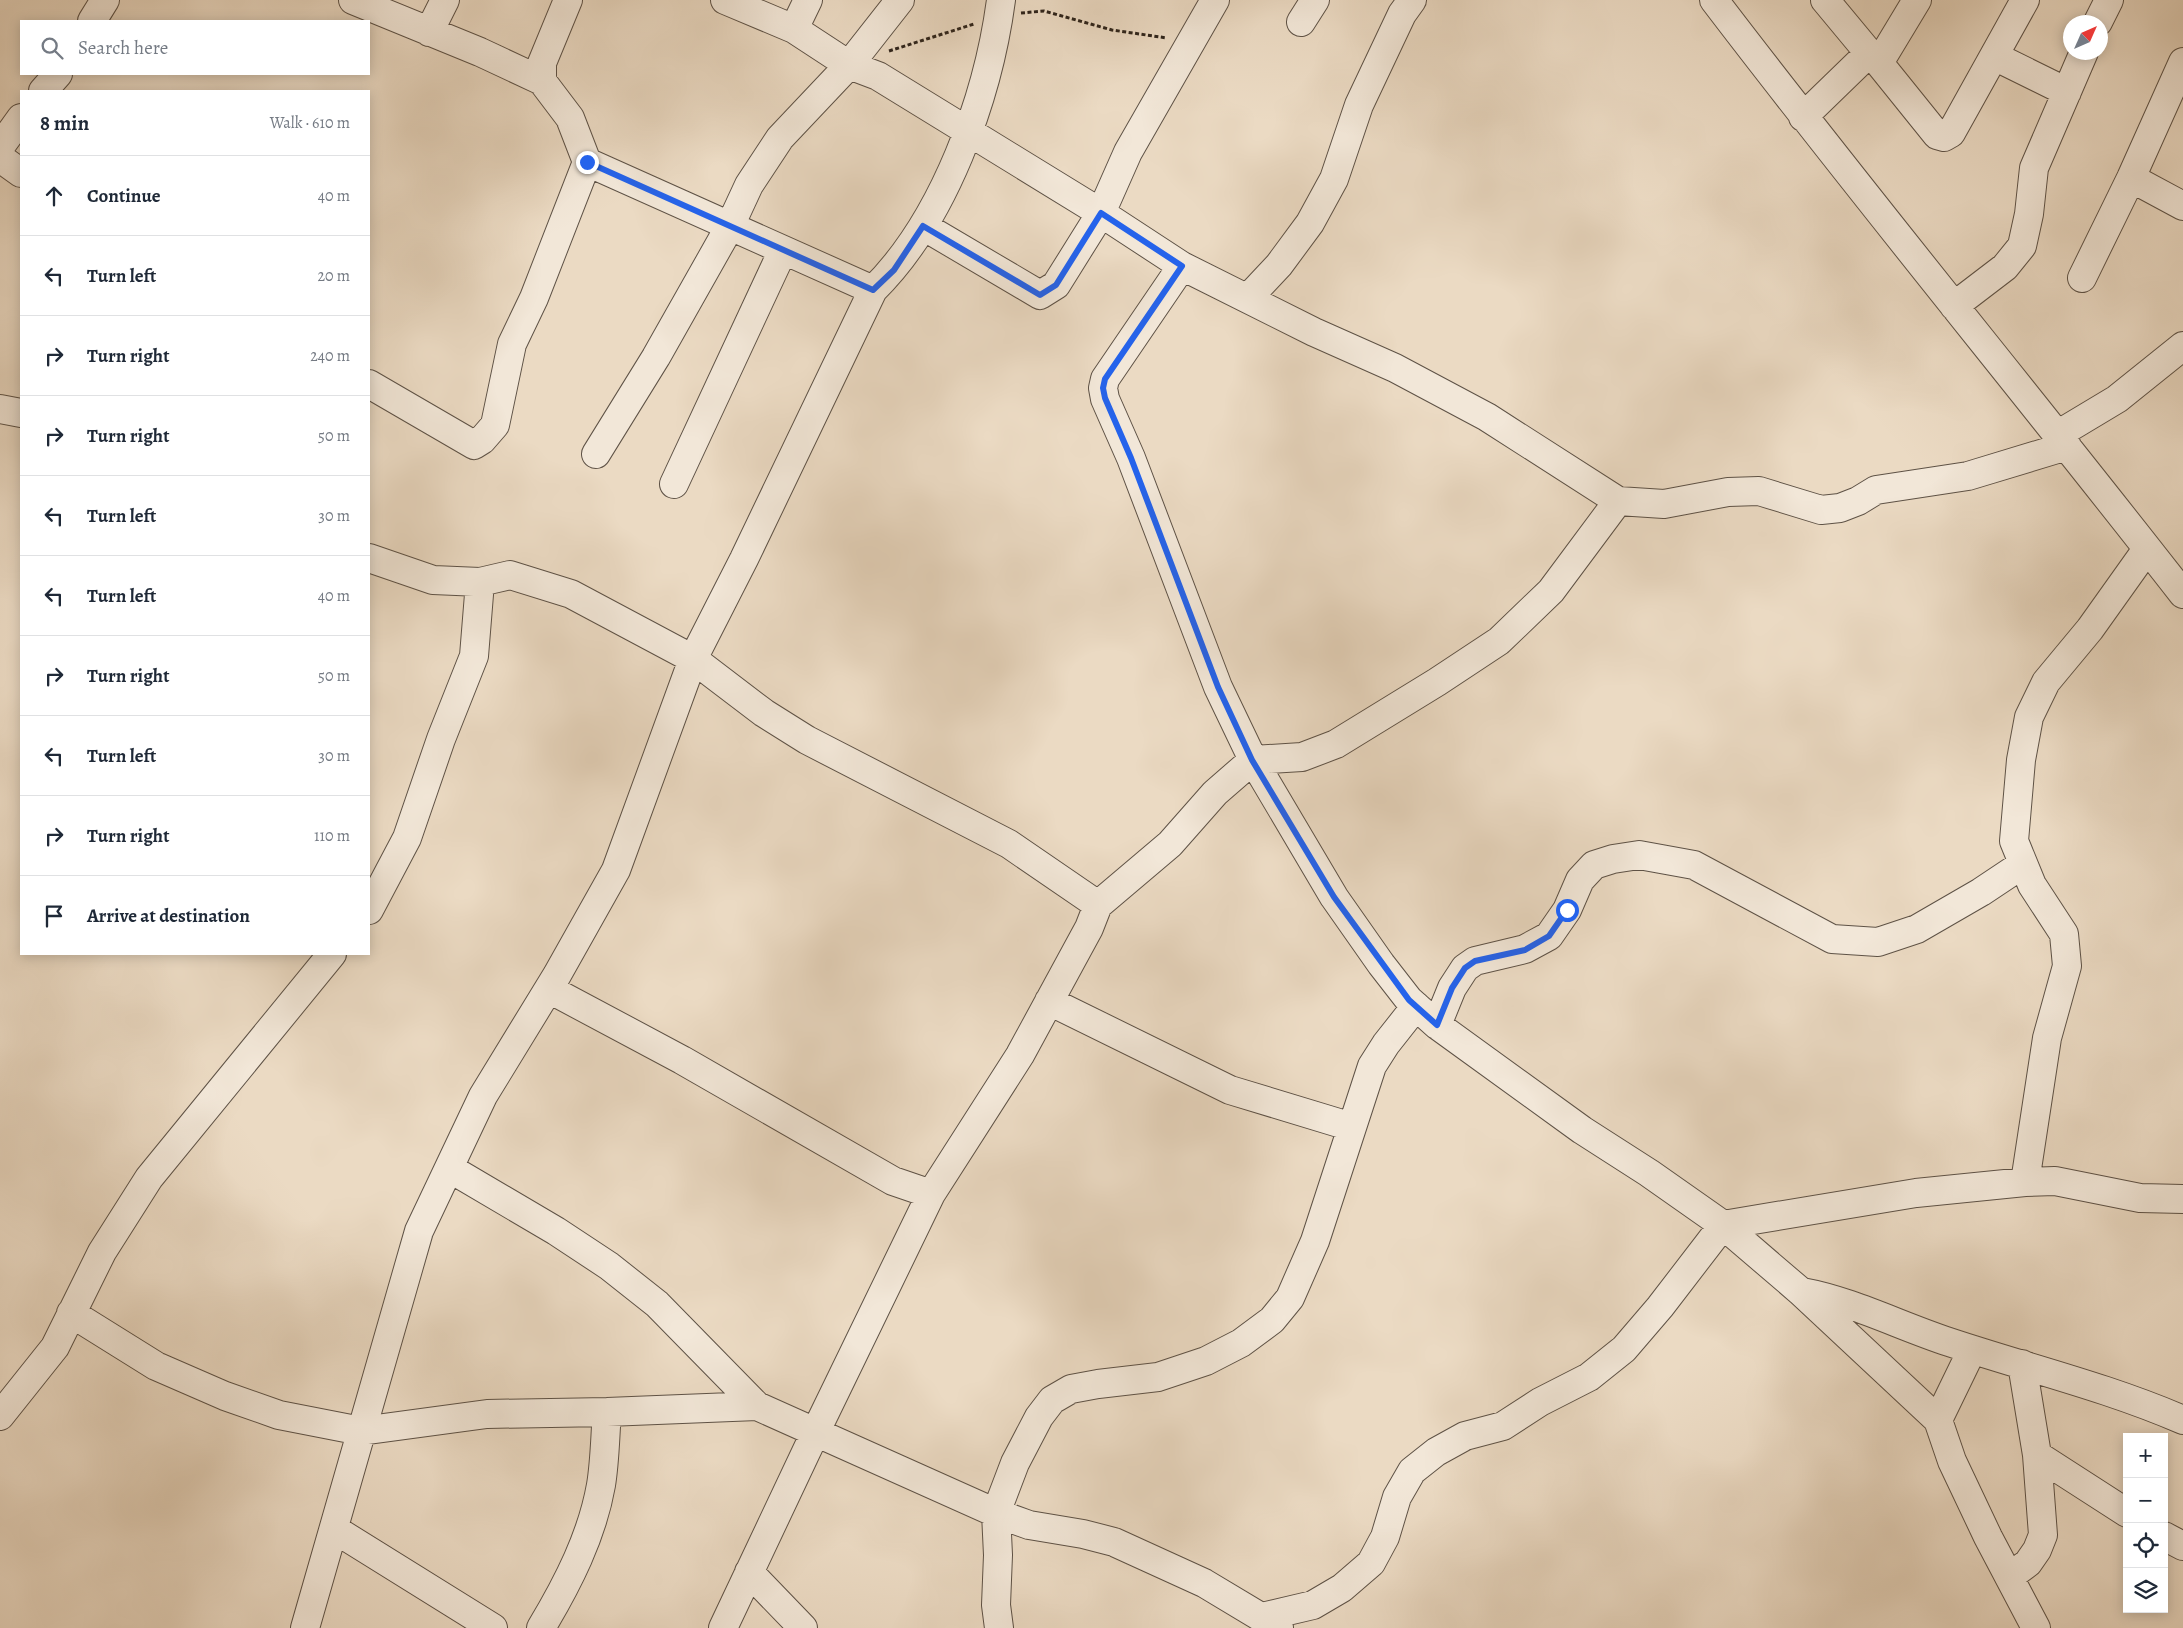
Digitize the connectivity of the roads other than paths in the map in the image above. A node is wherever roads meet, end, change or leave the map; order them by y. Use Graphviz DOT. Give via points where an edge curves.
graph roads {
  1 [pos="105,0"];
  2 [pos="354,0"];
  3 [pos="445,0"];
  4 [pos="568,0"];
  5 [pos="725,0"];
  6 [pos="808,0"];
  7 [pos="900,0"];
  8 [pos="1002,0"];
  9 [pos="1215,0"];
  10 [pos="1412,0"];
  11 [pos="1714,0"];
  12 [pos="1825,0"];
  13 [pos="1917,0"];
  14 [pos="2025,0"];
  15 [pos="2109,0"];
  16 [pos="2102,15"];
  17 [pos="93,20"];
  18 [pos="794,29"];
  19 [pos="429,32"];
  20 [pos="1994,56"];
  21 [pos="1874,58"];
  22 [pos="2081,60"];
  23 [pos="2183,62"];
  24 [pos="849,65"];
  25 [pos="57,75"];
  26 [pos="542,81"];
  27 [pos="44,90"];
  28 [pos="2067,92"];
  29 [pos="1803,117"];
  30 [pos="20,119"];
  31 [pos="969,131"];
  32 [pos="0,147"];
  33 [pos="0,158"];
  34 [pos="587,162"];
  35 [pos="20,172"];
  36 [pos="2131,178"];
  37 [pos="2183,206"];
  38 [pos="1101,213"];
  39 [pos="730,226"];
  40 [pos="923,226"];
  41 [pos="783,250"];
  42 [pos="1182,266"];
  43 [pos="2082,278"];
  44 [pos="873,290"];
  45 [pos="1248,298"];
  46 [pos="1954,306"];
  47 [pos="2183,346"];
  48 [pos="370,385"];
  49 [pos="0,409"];
  50 [pos="20,414"];
  51 [pos="2062,441"];
  52 [pos="596,454"];
  53 [pos="674,484"];
  54 [pos="1618,501"];
  55 [pos="2148,548"];
  56 [pos="370,558"];
  57 [pos="480,582"];
  58 [pos="2183,594"];
  59 [pos="693,659"];
  60 [pos="1252,760"];
  61 [pos="2023,864"];
  62 [pos="1098,905"];
  63 [pos="370,908"];
  64 [pos="331,955"];
  65 [pos="549,989"];
  66 [pos="1049,1001"];
  67 [pos="1416,1006"];
  68 [pos="1437,1025"];
  69 [pos="1352,1127"];
  70 [pos="449,1168"];
  71 [pos="2025,1182"];
  72 [pos="931,1194"];
  73 [pos="2183,1199"];
  74 [pos="1723,1225"];
  75 [pos="1800,1291"];
  76 [pos="71,1313"];
  77 [pos="1972,1350"];
  78 [pos="2022,1364"];
  79 [pos="757,1406"];
  80 [pos="607,1412"];
  81 [pos="0,1416"];
  82 [pos="1938,1420"];
  83 [pos="2183,1420"];
  84 [pos="361,1431"];
  85 [pos="816,1431"];
  86 [pos="2037,1455"];
  87 [pos="2123,1510"];
  88 [pos="996,1513"];
  89 [pos="334,1529"];
  90 [pos="2168,1538"];
  91 [pos="2183,1546"];
  92 [pos="749,1572"];
  93 [pos="2009,1577"];
  94 [pos="1270,1623"];
  95 [pos="995,1625"];
  96 [pos="305,1628"];
  97 [pos="493,1628"];
  98 [pos="541,1628"];
  99 [pos="724,1628"];
  100 [pos="803,1628"];
  101 [pos="2036,1628"];
  1 -- 17 [label="street"];
  2 -- 19 [label="street"];
  3 -- 19 [label="street"];
  4 -- 26 [label="street" via="542,63"];
  5 -- 18 [label="street"];
  6 -- 18 [label="street"];
  7 -- 24 [label="street"];
  8 -- 31 [label="street"];
  9 -- 38 [label="street" via="1128,152"];
  10 -- 45 [label="street" via="1402,14 1359,105 1334,179 1310,223 1279,265"];
  11 -- 29 [label="street"];
  12 -- 21 [label="street"];
  13 -- 21 [label="street"];
  14 -- 20 [label="street"];
  15 -- 16 [label="street"];
  18 -- 24 [label="street"];
  19 -- 26 [label="street"];
  20 -- 21 [label="street" via="1951,133 1944,137 1937,135"];
  20 -- 28 [label="street"];
  21 -- 29 [label="street"];
  22 -- 28 [label="street"];
  23 -- 36 [label="street"];
  24 -- 31 [label="street" via="878,76"];
  24 -- 39 [label="street" via="780,138 749,185"];
  25 -- 27 [label="street"];
  26 -- 34 [label="street" via="570,118"];
  28 -- 46 [label="street" via="2034,168 2022,246 2005,267"];
  29 -- 46 [label="street"];
  30 -- 32 [label="street"];
  31 -- 38 [label="street"];
  31 -- 40 [label="street"];
  33 -- 35 [label="street"];
  34 -- 39 [label="street"];
  34 -- 48 [label="street" via="534,298 512,344 495,425 486,436 474,445"];
  36 -- 37 [label="street"];
  36 -- 43 [label="street"];
  38 -- 40 [label="street" via="1056,285 1040,295"];
  38 -- 42 [label="street"];
  39 -- 41 [label="street"];
  39 -- 52 [label="street" via="656,357"];
  40 -- 44 [label="street" via="894,270"];
  41 -- 44 [label="street"];
  41 -- 53 [label="street"];
  42 -- 45 [label="street"];
  42 -- 60 [label="street" via="1105,379 1103,392 1218,687"];
  44 -- 59 [label="street" via="749,550"];
  45 -- 54 [label="street" via="1395,368 1487,417"];
  46 -- 51 [label="street"];
  47 -- 51 [label="street"];
  49 -- 50 [label="street"];
  51 -- 54 [label="street" via="1968,476 1876,490 1840,508 1821,510 1759,491 1728,492 1664,504"];
  51 -- 55 [label="street"];
  54 -- 60 [label="street" via="1551,591 1499,641 1336,744 1302,757"];
  55 -- 58 [label="street"];
  55 -- 61 [label="street" via="2090,629 2046,682 2029,717 2019,777 2014,842"];
  56 -- 57 [label="street" via="433,580"];
  57 -- 59 [label="street" via="510,575 571,594"];
  57 -- 63 [label="street" via="474,656 407,838"];
  59 -- 62 [label="street" via="807,740 1008,844"];
  59 -- 65 [label="street" via="616,870"];
  60 -- 62 [label="street" via="1215,793 1170,844"];
  60 -- 67 [label="street" via="1334,897 1381,964"];
  61 -- 68 [label="street" via="1917,929 1878,942 1832,939 1694,865 1639,855 1613,858 1594,865 1580,880 1567,910 1549,936 1525,950 1475,961 1465,968 1452,988"];
  61 -- 71 [label="street" via="2032,885 2064,934 2067,966 2047,1038"];
  62 -- 66 [label="street"];
  64 -- 76 [label="street" via="149,1178 102,1252"];
  65 -- 70 [label="street" via="483,1096"];
  65 -- 72 [label="street" via="682,1060 893,1181"];
  66 -- 69 [label="street" via="1230,1090"];
  66 -- 72 [label="street" via="1020,1055"];
  67 -- 68 [label="street"];
  67 -- 69 [label="street" via="1372,1066"];
  68 -- 74 [label="street" via="1582,1130"];
  69 -- 88 [label="street" via="1315,1241 1290,1298 1272,1320 1241,1343 1206,1361 1158,1377 1071,1389 1052,1400 1039,1417 1015,1464"];
  70 -- 79 [label="street" via="609,1266 657,1304"];
  70 -- 84 [label="street" via="419,1230"];
  71 -- 73 [label="street" via="2055,1181 2140,1198"];
  71 -- 74 [label="street" via="1916,1193"];
  72 -- 85 [label="street"];
  74 -- 75 [label="street"];
  74 -- 94 [label="street" via="1624,1349 1590,1377 1540,1402 1503,1426 1465,1436 1436,1452 1412,1471 1397,1497 1385,1537 1372,1562 1342,1588 1314,1605"];
  75 -- 77 [label="street" via="1828,1296"];
  75 -- 82 [label="street"];
  76 -- 81 [label="street" via="55,1347"];
  76 -- 84 [label="street" via="156,1366 225,1396 279,1415"];
  77 -- 78 [label="street"];
  77 -- 82 [label="street"];
  78 -- 83 [label="street" via="2137,1400"];
  78 -- 86 [label="street"];
  79 -- 80 [label="street"];
  79 -- 85 [label="street"];
  80 -- 84 [label="street" via="487,1414"];
  80 -- 98 [label="street" via="601,1484 589,1532 563,1591"];
  82 -- 93 [label="street" via="1952,1461"];
  84 -- 89 [label="street"];
  85 -- 88 [label="street"];
  85 -- 92 [label="street"];
  86 -- 87 [label="street"];
  86 -- 93 [label="street" via="2043,1535 2028,1563"];
  88 -- 94 [label="street" via="1029,1525 1114,1542 1204,1583"];
  88 -- 95 [label="street"];
  89 -- 96 [label="street"];
  89 -- 97 [label="street"];
  90 -- 91 [label="street"];
  92 -- 99 [label="street"];
  92 -- 100 [label="street"];
  93 -- 101 [label="street"];
}
